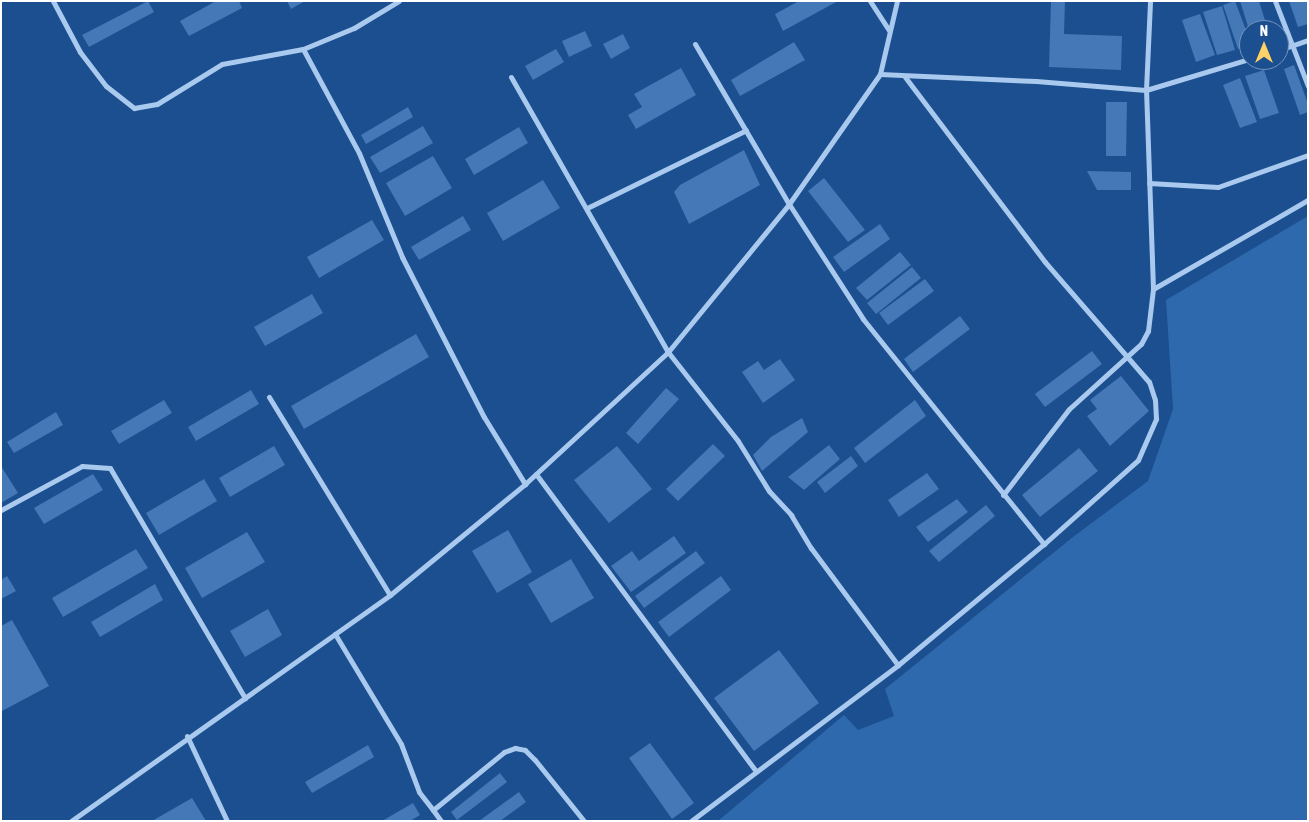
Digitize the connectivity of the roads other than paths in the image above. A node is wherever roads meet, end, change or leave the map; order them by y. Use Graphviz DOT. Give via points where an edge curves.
graph roads {
  1 [pos="53,1"];
  2 [pos="399,1"];
  3 [pos="870,1"];
  4 [pos="898,1"];
  5 [pos="1150,1"];
  6 [pos="1275,1"];
  7 [pos="889,30"];
  8 [pos="1308,40"];
  9 [pos="695,44"];
  10 [pos="1293,46"];
  11 [pos="1289,47"];
  12 [pos="303,49"];
  13 [pos="1239,62"];
  14 [pos="880,74"];
  15 [pos="511,77"];
  16 [pos="906,78"];
  17 [pos="1308,86"];
  18 [pos="1146,90"];
  19 [pos="746,130"];
  20 [pos="1308,154"];
  21 [pos="1149,183"];
  22 [pos="1308,200"];
  23 [pos="789,204"];
  24 [pos="587,208"];
  25 [pos="1153,289"];
  26 [pos="668,352"];
  27 [pos="1127,356"];
  28 [pos="270,397"];
  29 [pos="536,474"];
  30 [pos="525,484"];
  31 [pos="1003,494"];
  32 [pos="1,510"];
  33 [pos="1044,544"];
  34 [pos="390,595"];
  35 [pos="335,634"];
  36 [pos="898,665"];
  37 [pos="245,698"];
  38 [pos="187,736"];
  39 [pos="754,770"];
  40 [pos="433,810"];
  41 [pos="72,821"];
  42 [pos="227,821"];
  43 [pos="441,821"];
  44 [pos="584,821"];
  45 [pos="691,821"];
  1 -- 12 [label="street" via="80,52 95,72 118,98 134,108 157,104 222,64"];
  2 -- 12 [label="street" via="354,28"];
  3 -- 7 [label="street"];
  4 -- 7 [label="street"];
  5 -- 18 [label="street"];
  6 -- 10 [label="street"];
  7 -- 14 [label="street"];
  8 -- 10 [label="street"];
  9 -- 19 [label="street"];
  10 -- 11 [label="street"];
  10 -- 17 [label="street"];
  12 -- 30 [label="street" via="359,153 402,257 484,417"];
  13 -- 18 [label="street"];
  14 -- 16 [label="street"];
  14 -- 23 [label="street"];
  15 -- 24 [label="street"];
  16 -- 18 [label="street" via="1036,81"];
  16 -- 27 [label="street" via="1045,262"];
  18 -- 21 [label="street"];
  19 -- 23 [label="street"];
  19 -- 24 [label="street"];
  20 -- 21 [label="street" via="1218,187"];
  21 -- 25 [label="street"];
  22 -- 25 [label="street"];
  23 -- 26 [label="street"];
  23 -- 31 [label="street" via="863,319"];
  24 -- 26 [label="street"];
  25 -- 27 [label="street" via="1148,331 1141,344"];
  26 -- 29 [label="street"];
  26 -- 36 [label="street" via="738,441 770,491 791,515 811,548"];
  27 -- 31 [label="street" via="1069,409"];
  27 -- 33 [label="street" via="1149,382 1155,400 1156,419 1151,435 1138,460"];
  28 -- 34 [label="street"];
  29 -- 30 [label="street"];
  29 -- 39 [label="street"];
  30 -- 34 [label="street"];
  31 -- 33 [label="street"];
  32 -- 37 [label="street" via="82,466 110,468"];
  33 -- 36 [label="street"];
  34 -- 35 [label="street"];
  35 -- 37 [label="street"];
  35 -- 40 [label="street" via="401,744 419,792"];
  36 -- 39 [label="street"];
  37 -- 38 [label="street"];
  38 -- 41 [label="street"];
  38 -- 42 [label="street"];
  39 -- 45 [label="street"];
  40 -- 43 [label="street"];
  40 -- 44 [label="street" via="504,752 515,748 525,750 535,760"];
}
